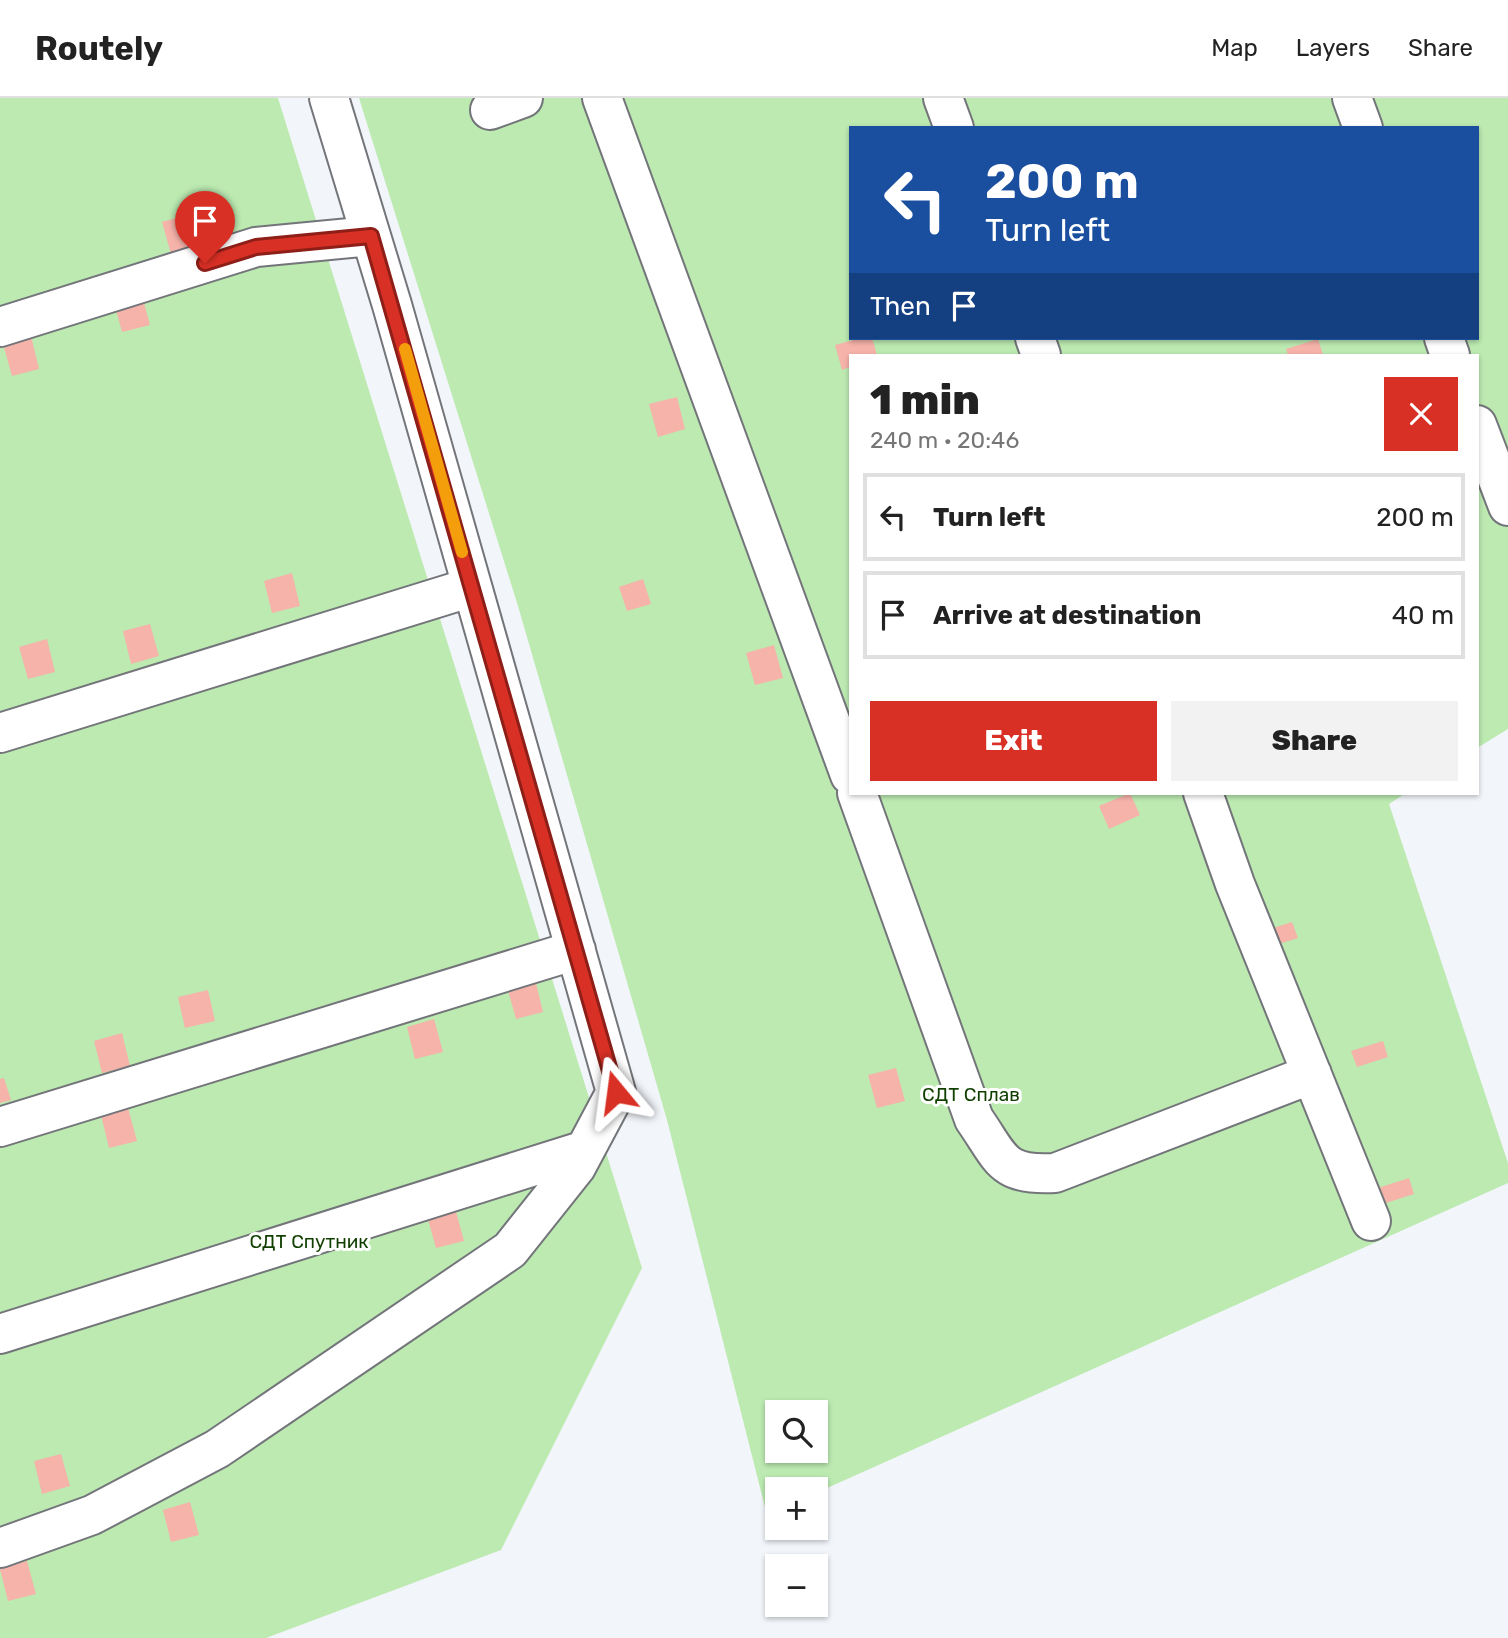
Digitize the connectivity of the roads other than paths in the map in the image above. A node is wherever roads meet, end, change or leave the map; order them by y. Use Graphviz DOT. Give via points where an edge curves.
graph roads {
  1 [pos="329,98"];
  2 [pos="602,98"];
  3 [pos="943,98"];
  4 [pos="1352,98"];
  5 [pos="953,126"];
  6 [pos="1362,126"];
  7 [pos="371,236"];
  8 [pos="0,327"];
  9 [pos="1479,430"];
  10 [pos="1508,506"];
  11 [pos="472,587"];
  12 [pos="0,733"];
  13 [pos="849,772"];
  14 [pos="858,795"];
  15 [pos="1204,795"];
  16 [pos="576,950"];
  17 [pos="1312,1074"];
  18 [pos="0,1127"];
  19 [pos="585,1150"];
  20 [pos="1371,1221"];
  21 [pos="0,1334"];
  22 [pos="0,1548"];
  1 -- 7 [label="street"];
  2 -- 13 [label="street"];
  3 -- 5 [label="street"];
  4 -- 6 [label="street"];
  7 -- 8 [label="street" via="256,247"];
  7 -- 11 [label="street"];
  9 -- 10 [label="street"];
  11 -- 12 [label="street"];
  11 -- 16 [label="street"];
  14 -- 17 [label="street" via="974,1119 1006,1166 1027,1174 1055,1173"];
  15 -- 17 [label="street"];
  16 -- 18 [label="street"];
  16 -- 19 [label="street" via="616,1092"];
  17 -- 20 [label="street"];
  19 -- 21 [label="street"];
  19 -- 22 [label="street" via="510,1250 274,1411 218,1449 92,1515"];
}
